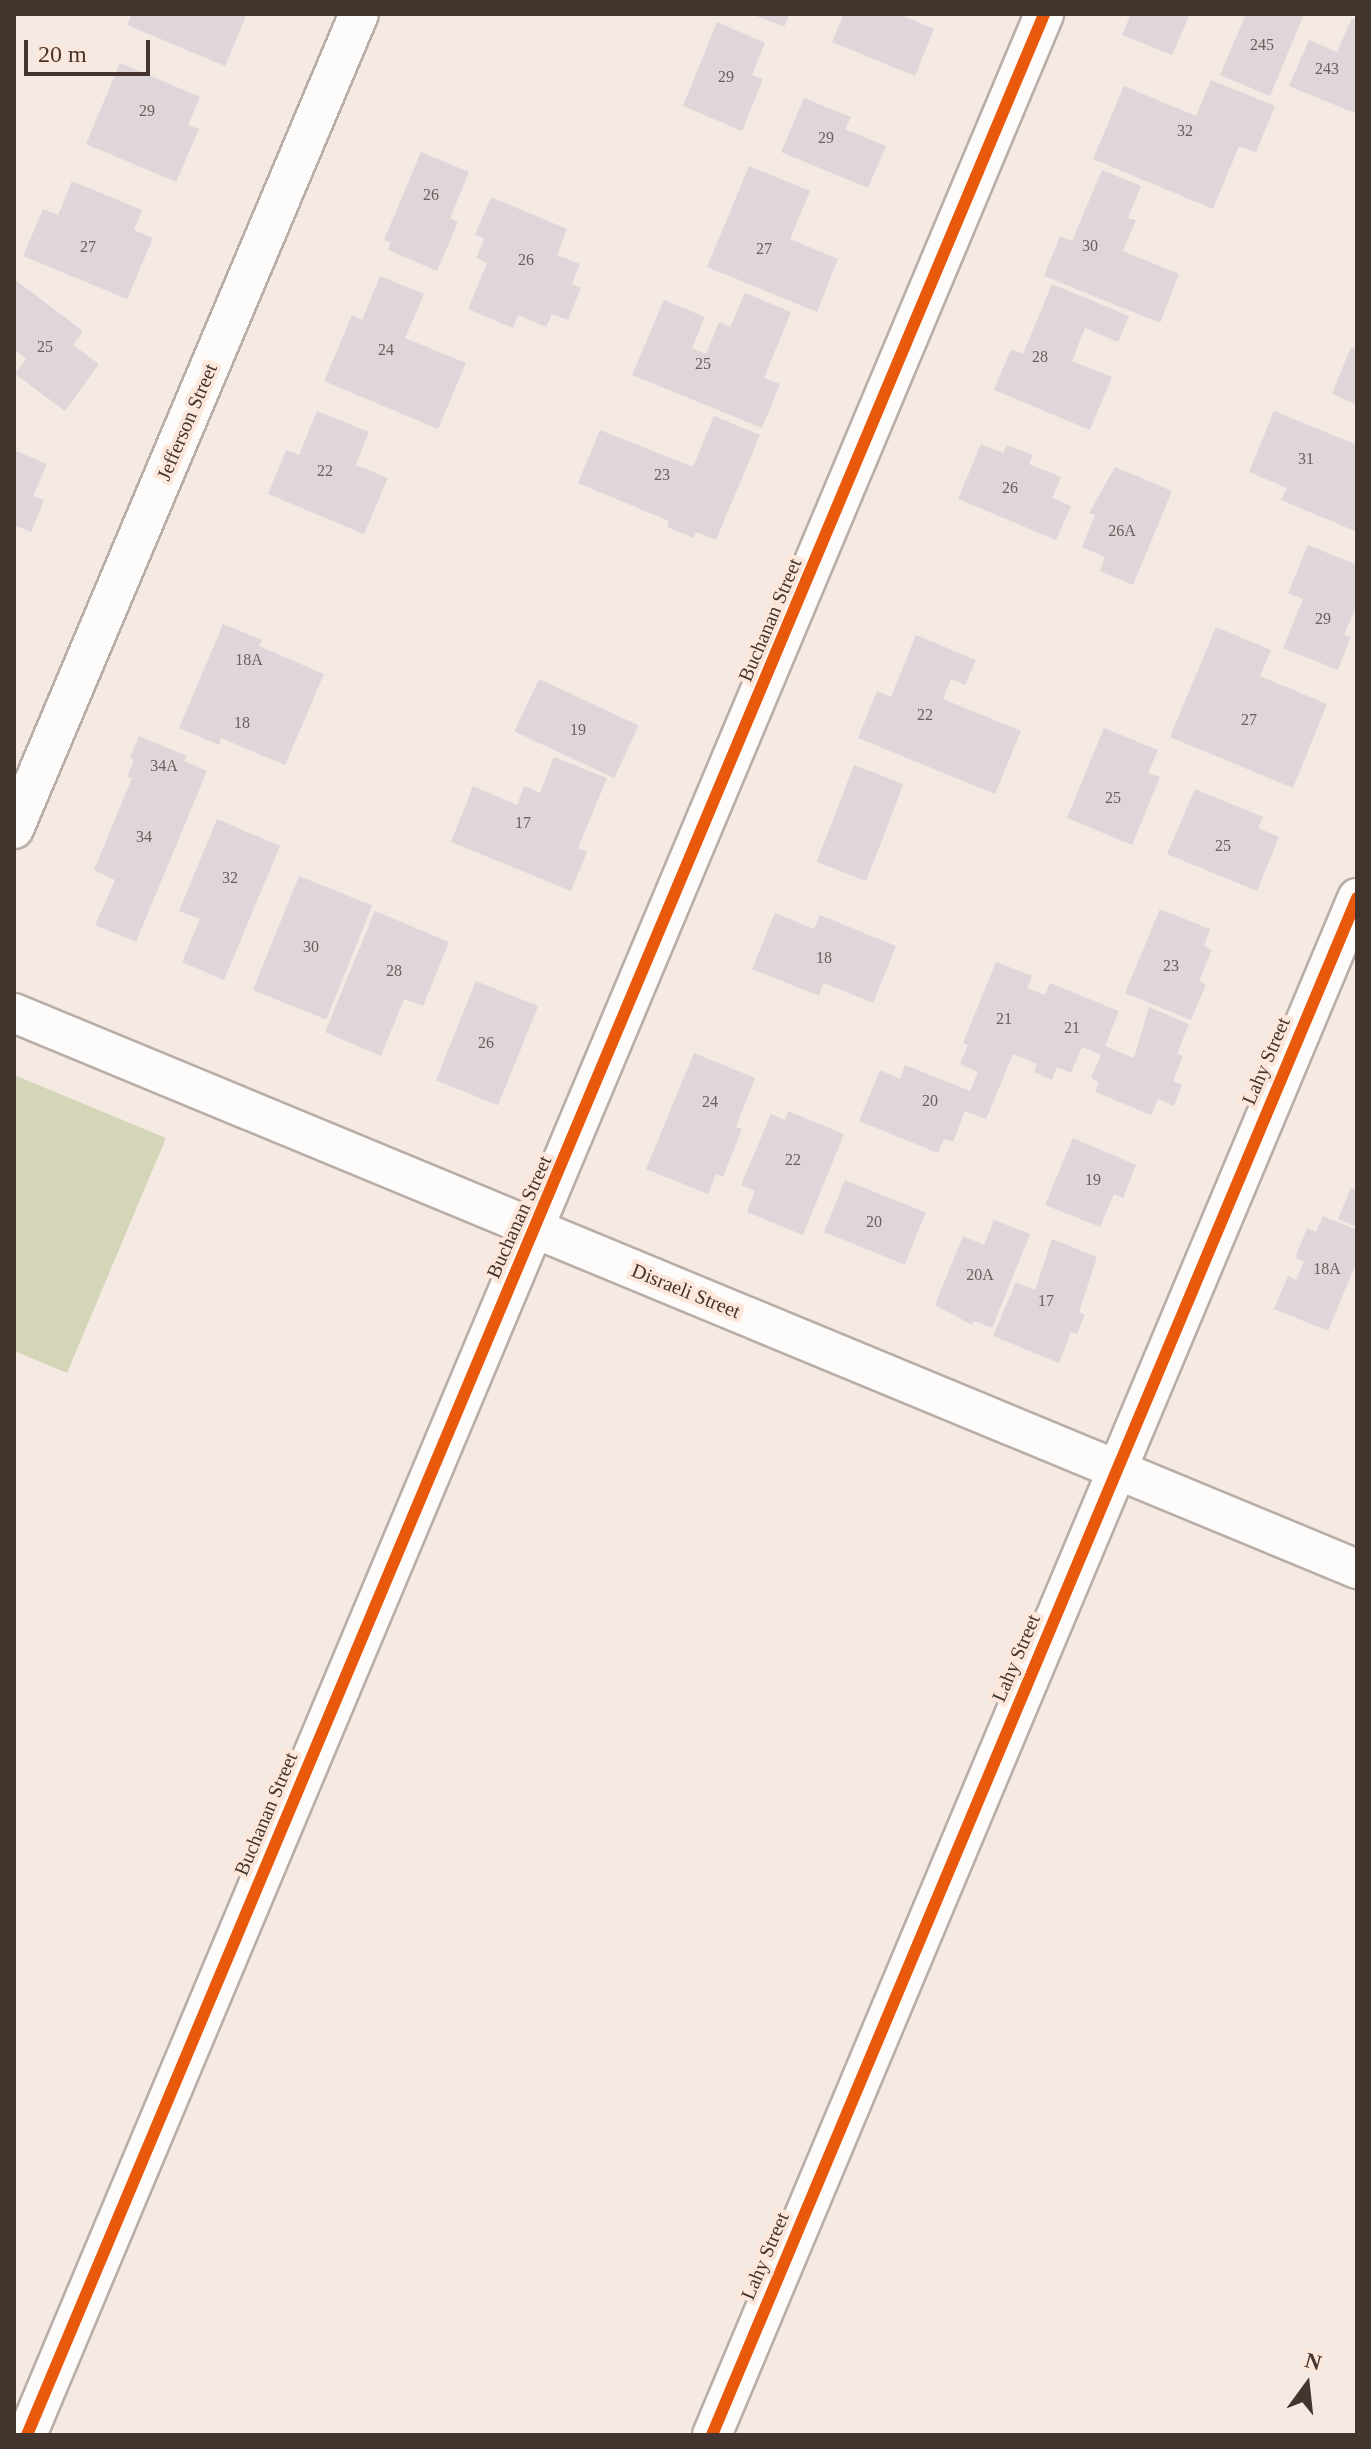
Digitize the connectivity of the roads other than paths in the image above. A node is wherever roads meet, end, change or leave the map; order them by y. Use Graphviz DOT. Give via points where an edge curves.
graph roads {
  1 [pos="359,14"];
  2 [pos="1044,14"];
  3 [pos="14,829"];
  4 [pos="1357,898"];
  5 [pos="14,1013"];
  6 [pos="536,1229"];
  7 [pos="1116,1468"];
  8 [pos="1357,1569"];
  9 [pos="27,2435"];
  10 [pos="712,2435"];
  1 -- 3 [label="street, Jefferson Street"];
  2 -- 6 [label="street, Buchanan Street"];
  4 -- 7 [label="street, Lahy Street"];
  5 -- 6 [label="street, Disraeli Street"];
  6 -- 7 [label="street, Disraeli Street"];
  6 -- 9 [label="street, Buchanan Street"];
  7 -- 8 [label="street, Disraeli Street"];
  7 -- 10 [label="street, Lahy Street"];
}
